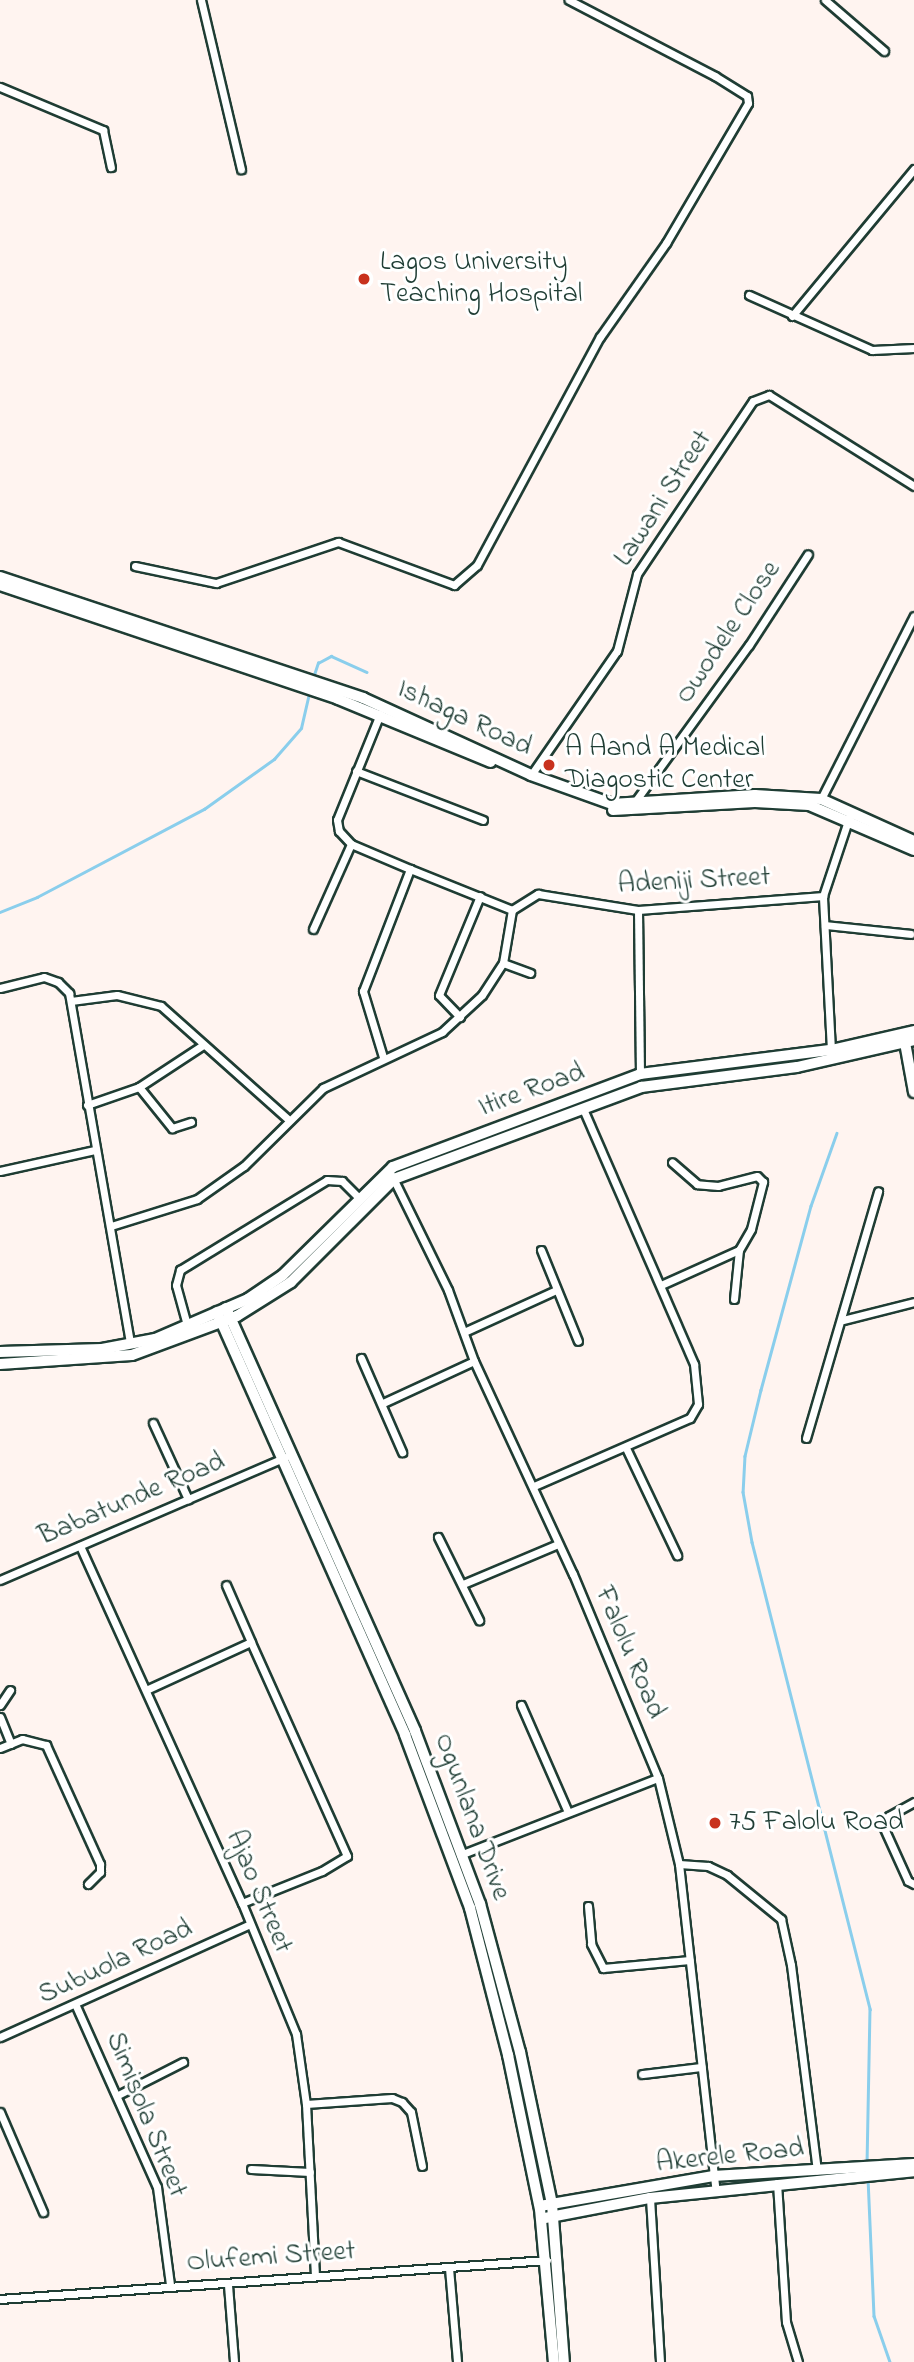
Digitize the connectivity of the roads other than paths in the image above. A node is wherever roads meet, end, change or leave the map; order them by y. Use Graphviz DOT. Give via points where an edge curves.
graph roads {
  1 [pos="201,0"];
  2 [pos="569,0"];
  3 [pos="829,3"];
  4 [pos="884,51"];
  5 [pos="0,87"];
  6 [pos="111,167"];
  7 [pos="242,169"];
  8 [pos="914,169"];
  9 [pos="749,295"];
  10 [pos="792,316"];
  11 [pos="914,348"];
  12 [pos="914,486"];
  13 [pos="808,554"];
  14 [pos="135,566"];
  15 [pos="0,577"];
  16 [pos="0,585"];
  17 [pos="914,616"];
  18 [pos="293,681"];
  19 [pos="381,711"];
  20 [pos="356,771"];
  21 [pos="531,775"];
  22 [pos="821,799"];
  23 [pos="634,803"];
  24 [pos="850,815"];
  25 [pos="483,820"];
  26 [pos="913,841"];
  27 [pos="351,844"];
  28 [pos="410,869"];
  29 [pos="480,896"];
  30 [pos="823,896"];
  31 [pos="512,910"];
  32 [pos="638,911"];
  33 [pos="825,926"];
  34 [pos="313,929"];
  35 [pos="911,934"];
  36 [pos="503,963"];
  37 [pos="530,973"];
  38 [pos="0,988"];
  39 [pos="71,1001"];
  40 [pos="460,1017"];
  41 [pos="909,1037"];
  42 [pos="203,1045"];
  43 [pos="831,1050"];
  44 [pos="383,1057"];
  45 [pos="640,1074"];
  46 [pos="139,1087"];
  47 [pos="914,1092"];
  48 [pos="87,1105"];
  49 [pos="583,1109"];
  50 [pos="288,1119"];
  51 [pos="191,1122"];
  52 [pos="94,1150"];
  53 [pos="672,1162"];
  54 [pos="0,1171"];
  55 [pos="391,1175"];
  56 [pos="878,1191"];
  57 [pos="358,1197"];
  58 [pos="111,1226"];
  59 [pos="541,1250"];
  60 [pos="739,1250"];
  61 [pos="661,1284"];
  62 [pos="556,1290"];
  63 [pos="734,1298"];
  64 [pos="914,1303"];
  65 [pos="223,1314"];
  66 [pos="843,1320"];
  67 [pos="187,1325"];
  68 [pos="464,1332"];
  69 [pos="578,1341"];
  70 [pos="130,1344"];
  71 [pos="0,1352"];
  72 [pos="361,1358"];
  73 [pos="474,1361"];
  74 [pos="0,1364"];
  75 [pos="383,1403"];
  76 [pos="153,1423"];
  77 [pos="806,1438"];
  78 [pos="626,1448"];
  79 [pos="401,1452"];
  80 [pos="286,1457"];
  81 [pos="534,1486"];
  82 [pos="188,1499"];
  83 [pos="438,1536"];
  84 [pos="558,1544"];
  85 [pos="80,1546"];
  86 [pos="677,1555"];
  87 [pos="0,1580"];
  88 [pos="463,1584"];
  89 [pos="226,1586"];
  90 [pos="479,1620"];
  91 [pos="251,1642"];
  92 [pos="10,1690"];
  93 [pos="146,1690"];
  94 [pos="521,1704"];
  95 [pos="0,1705"];
  96 [pos="0,1717"];
  97 [pos="10,1744"];
  98 [pos="0,1748"];
  99 [pos="658,1778"];
  100 [pos="914,1802"];
  101 [pos="567,1810"];
  102 [pos="457,1856"];
  103 [pos="679,1864"];
  104 [pos="88,1884"];
  105 [pos="914,1884"];
  106 [pos="242,1903"];
  107 [pos="587,1906"];
  108 [pos="248,1925"];
  109 [pos="690,1959"];
  110 [pos="76,2006"];
  111 [pos="0,2037"];
  112 [pos="183,2062"];
  113 [pos="702,2067"];
  114 [pos="642,2074"];
  115 [pos="118,2095"];
  116 [pos="306,2104"];
  117 [pos="0,2112"];
  118 [pos="914,2164"];
  119 [pos="422,2166"];
  120 [pos="251,2169"];
  121 [pos="817,2170"];
  122 [pos="869,2171"];
  123 [pos="914,2171"];
  124 [pos="310,2172"];
  125 [pos="853,2173"];
  126 [pos="713,2175"];
  127 [pos="777,2183"];
  128 [pos="716,2192"];
  129 [pos="650,2198"];
  130 [pos="552,2204"];
  131 [pos="540,2206"];
  132 [pos="43,2212"];
  133 [pos="554,2217"];
  134 [pos="541,2219"];
  135 [pos="551,2260"];
  136 [pos="449,2268"];
  137 [pos="315,2275"];
  138 [pos="170,2284"];
  139 [pos="228,2285"];
  140 [pos="0,2299"];
  141 [pos="234,2362"];
  142 [pos="457,2362"];
  143 [pos="554,2362"];
  144 [pos="564,2362"];
  145 [pos="660,2362"];
  146 [pos="798,2362"];
  1 -- 7 [label="street"];
  2 -- 14 [label="street" via="715,76 747,96 748,103 655,261 600,337 477,565 454,585 338,542 216,583"];
  3 -- 4 [label="street"];
  5 -- 6 [label="street" via="103,130"];
  8 -- 10 [label="street"];
  9 -- 10 [label="street"];
  10 -- 11 [label="street" via="872,350"];
  12 -- 21 [label="street, Lawani Street" via="769,395 753,401 637,574 617,652"];
  13 -- 23 [label="street, Owodele Close" via="749,645"];
  15 -- 18 [label="main road, Ishaga Road"];
  16 -- 18 [label="main road, Ishaga Road"];
  17 -- 22 [label="street"];
  18 -- 19 [label="main road, Ishaga Road"];
  19 -- 20 [label="street"];
  19 -- 21 [label="main road, Ishaga Road"];
  19 -- 24 [label="main road, Ishaga Road" via="583,802 612,810 771,802"];
  20 -- 25 [label="street"];
  20 -- 27 [label="street" via="337,820 339,831"];
  21 -- 23 [label="main road, Ishaga Road" via="612,804"];
  22 -- 23 [label="main road, Ishaga Road" via="755,795"];
  22 -- 24 [label="main road, Ishaga Road"];
  24 -- 26 [label="main road, Ishaga Road"];
  24 -- 30 [label="street"];
  27 -- 28 [label="street"];
  27 -- 34 [label="street"];
  28 -- 29 [label="street"];
  28 -- 44 [label="street" via="363,991"];
  29 -- 31 [label="street"];
  29 -- 40 [label="street" via="439,995"];
  30 -- 32 [label="street, Adeniji Street"];
  30 -- 33 [label="street"];
  31 -- 32 [label="street, Adeniji Street" via="527,897 551,895"];
  31 -- 36 [label="street"];
  32 -- 45 [label="street"];
  33 -- 35 [label="street"];
  33 -- 43 [label="street"];
  36 -- 37 [label="street"];
  36 -- 40 [label="street"];
  38 -- 39 [label="street" via="44,978 58,982"];
  39 -- 42 [label="street" via="117,996 141,999 161,1006 186,1024"];
  39 -- 48 [label="street" via="72,1031"];
  40 -- 44 [label="street" via="426,1041"];
  41 -- 43 [label="main road, Itire Road"];
  41 -- 47 [label="street"];
  41 -- 49 [label="main road, Itire Road" via="797,1067 641,1087"];
  42 -- 46 [label="street"];
  42 -- 50 [label="street"];
  43 -- 45 [label="main road, Itire Road"];
  44 -- 50 [label="street" via="323,1088"];
  45 -- 55 [label="main road, Itire Road"];
  46 -- 48 [label="street"];
  46 -- 51 [label="street" via="173,1128"];
  48 -- 52 [label="street"];
  49 -- 55 [label="main road, Itire Road"];
  49 -- 61 [label="street" via="601,1159"];
  50 -- 58 [label="street" via="244,1166 197,1199"];
  52 -- 54 [label="street"];
  52 -- 58 [label="street"];
  53 -- 60 [label="street" via="697,1184 718,1186 762,1178 751,1229"];
  55 -- 57 [label="main road, Itire Road"];
  55 -- 65 [label="main road, Itire Road" via="291,1282"];
  55 -- 68 [label="street, Falolu Road"];
  56 -- 66 [label="street"];
  57 -- 65 [label="main road, Itire Road" via="278,1280"];
  57 -- 67 [label="street" via="342,1181 327,1180 180,1270 176,1285"];
  58 -- 70 [label="street"];
  59 -- 62 [label="street"];
  60 -- 61 [label="street"];
  60 -- 63 [label="street"];
  61 -- 78 [label="street" via="694,1364 698,1405 690,1418"];
  62 -- 68 [label="street"];
  62 -- 69 [label="street"];
  64 -- 66 [label="street"];
  65 -- 67 [label="main road"];
  65 -- 74 [label="main road" via="132,1355"];
  65 -- 80 [label="main road, Ogunlana Drive"];
  66 -- 77 [label="street"];
  67 -- 70 [label="main road"];
  68 -- 73 [label="street, Falolu Road"];
  70 -- 71 [label="main road"];
  72 -- 75 [label="street"];
  73 -- 75 [label="street"];
  73 -- 81 [label="street, Falolu Road"];
  75 -- 79 [label="street"];
  76 -- 82 [label="street"];
  78 -- 81 [label="street"];
  78 -- 86 [label="street"];
  80 -- 82 [label="street, Babatunde Road"];
  80 -- 102 [label="main road, Ogunlana Drive" via="415,1731"];
  81 -- 84 [label="street, Falolu Road"];
  82 -- 85 [label="street, Babatunde Road"];
  83 -- 88 [label="street"];
  84 -- 88 [label="street"];
  84 -- 99 [label="street, Falolu Road"];
  85 -- 87 [label="street, Babatunde Road"];
  85 -- 93 [label="street, Ajao Street"];
  88 -- 90 [label="street"];
  89 -- 91 [label="street"];
  91 -- 93 [label="street"];
  91 -- 106 [label="street" via="347,1856 302,1880"];
  92 -- 95 [label="street"];
  93 -- 106 [label="street, Ajao Street"];
  94 -- 101 [label="street"];
  96 -- 97 [label="street"];
  97 -- 98 [label="street"];
  97 -- 104 [label="street" via="28,1739 46,1745 100,1864 100,1872"];
  99 -- 101 [label="street"];
  99 -- 103 [label="street, Falolu Road"];
  100 -- 105 [label="street" via="889,1816 883,1826 908,1881"];
  101 -- 102 [label="street"];
  102 -- 130 [label="main road, Ogunlana Drive" via="503,1985"];
  102 -- 131 [label="main road, Ogunlana Drive" via="492,1988"];
  103 -- 109 [label="street, Falolu Road"];
  103 -- 121 [label="street" via="708,1866 727,1875 781,1919"];
  106 -- 108 [label="street, Ajao Street"];
  107 -- 109 [label="street" via="591,1944 603,1968"];
  108 -- 110 [label="street, Subuola Road"];
  108 -- 116 [label="street, Ajao Street" via="296,2034"];
  109 -- 113 [label="street, Falolu Road"];
  110 -- 111 [label="street, Subuola Road"];
  110 -- 115 [label="street, Simisola Street"];
  112 -- 115 [label="street"];
  113 -- 114 [label="street"];
  113 -- 126 [label="street, Falolu Road"];
  115 -- 138 [label="street, Simisola Street" via="157,2187"];
  116 -- 119 [label="street" via="392,2098 411,2112"];
  116 -- 124 [label="street, Ajao Street"];
  117 -- 132 [label="street"];
  118 -- 122 [label="street, Akerele Road"];
  120 -- 124 [label="street"];
  121 -- 125 [label="street, Akerele Road"];
  121 -- 126 [label="street, Akerele Road"];
  122 -- 123 [label="street"];
  122 -- 125 [label="street, Akerele Road"];
  124 -- 137 [label="street, Ajao Street"];
  125 -- 127 [label="street"];
  126 -- 128 [label="street, Falolu Road"];
  126 -- 130 [label="street, Akerele Road"];
  127 -- 128 [label="street"];
  127 -- 146 [label="street" via="786,2322"];
  128 -- 129 [label="street"];
  129 -- 133 [label="street"];
  129 -- 145 [label="street"];
  130 -- 131 [label="street, Akerele Road"];
  130 -- 133 [label="main road, Ogunlana Drive"];
  131 -- 134 [label="main road, Ogunlana Drive"];
  133 -- 134 [label="street"];
  133 -- 135 [label="main road, Ogunlana Drive"];
  134 -- 135 [label="main road, Ogunlana Drive"];
  135 -- 136 [label="street, Olufemi Street"];
  135 -- 143 [label="main road, Ogunlana Drive"];
  135 -- 144 [label="main road, Ogunlana Drive"];
  136 -- 137 [label="street, Olufemi Street"];
  136 -- 142 [label="street"];
  137 -- 139 [label="street, Olufemi Street"];
  138 -- 139 [label="street, Olufemi Street"];
  138 -- 140 [label="street, Olufemi Street"];
  139 -- 141 [label="street"];
}
